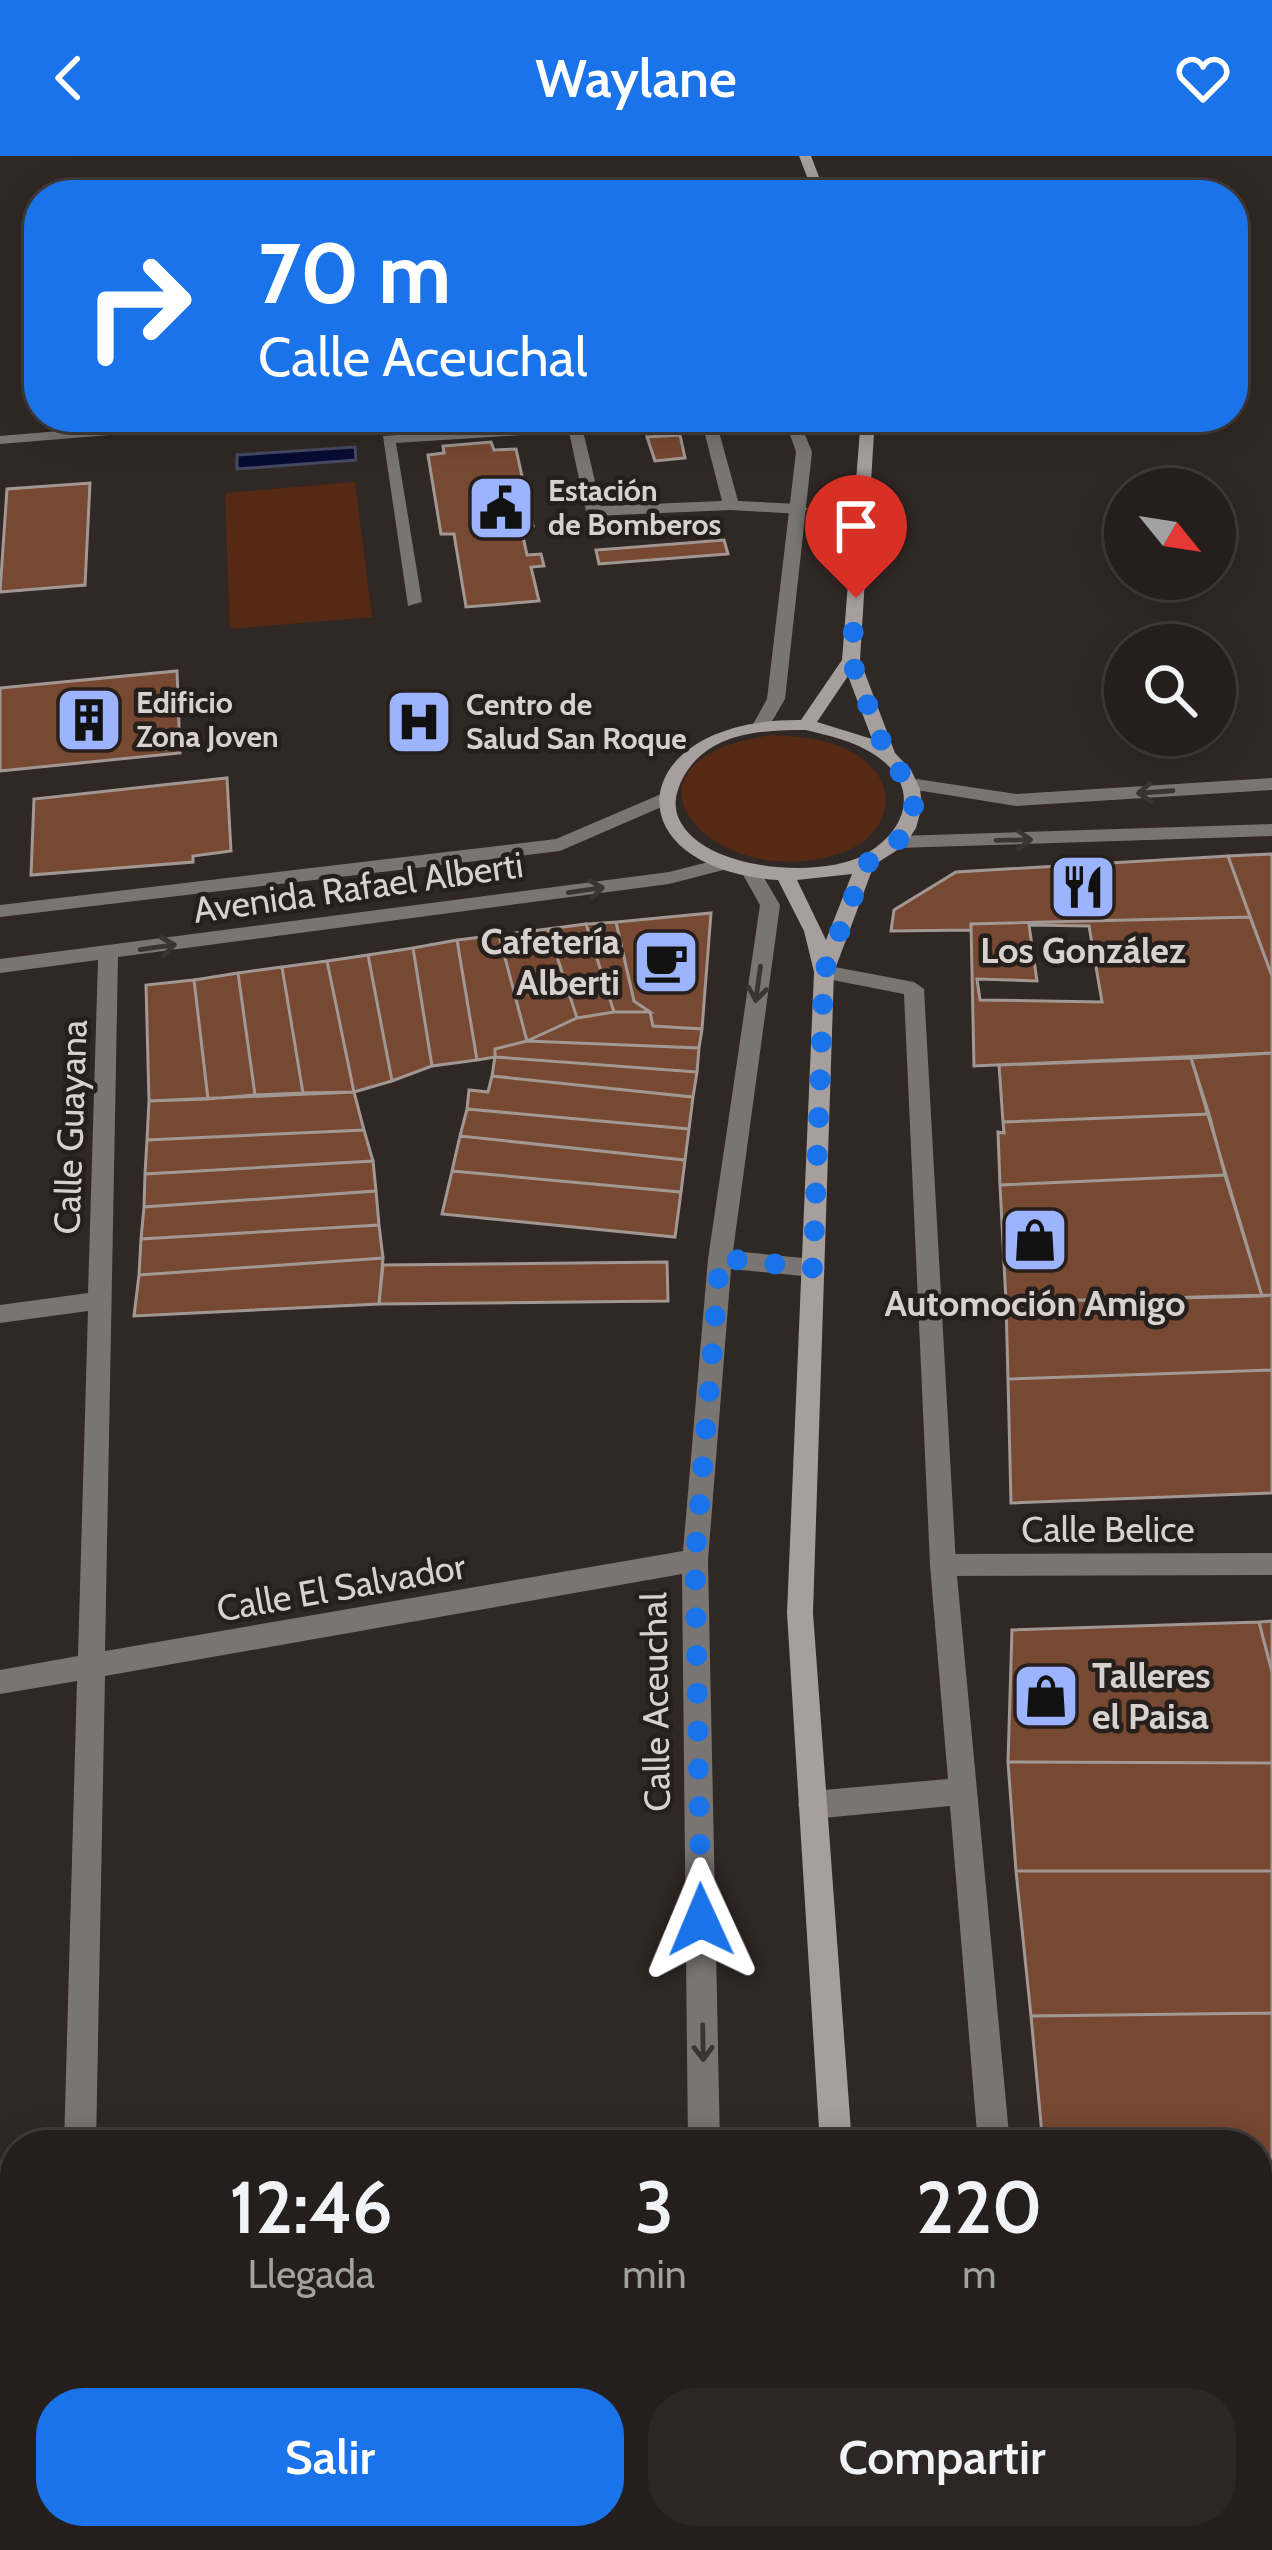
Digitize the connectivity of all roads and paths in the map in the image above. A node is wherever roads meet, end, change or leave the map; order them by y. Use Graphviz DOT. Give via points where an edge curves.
graph roads {
  1 [pos="98,432"];
  2 [pos="497,432"];
  3 [pos="576,432"];
  4 [pos="711,432"];
  5 [pos="797,432"];
  6 [pos="867,432"];
  7 [pos="0,440"];
  8 [pos="731,505"];
  9 [pos="800,509"];
  10 [pos="414,602"];
  11 [pos="851,660"];
  12 [pos="806,725"];
  13 [pos="760,726"];
  14 [pos="887,756"];
  15 [pos="910,784"];
  16 [pos="1272,784"];
  17 [pos="665,798"];
  18 [pos="1272,830"];
  19 [pos="897,842"];
  20 [pos="724,864"];
  21 [pos="866,864"];
  22 [pos="752,873"];
  23 [pos="787,877"];
  24 [pos="0,911"];
  25 [pos="108,954"];
  26 [pos="0,966"];
  27 [pos="824,972"];
  28 [pos="720,1258"];
  29 [pos="813,1268"];
  30 [pos="97,1301"];
  31 [pos="0,1315"];
  32 [pos="695,1560"];
  33 [pos="1272,1564"];
  34 [pos="944,1565"];
  35 [pos="92,1666"];
  36 [pos="0,1682"];
  37 [pos="963,1791"];
  38 [pos="812,1805"];
  39 [pos="80,2130"];
  40 [pos="704,2130"];
  41 [pos="835,2130"];
  42 [pos="993,2130"];
  1 -- 7 [label="street"];
  2 -- 10 [label="street" via="388,439"];
  3 -- 8 [label="street" via="594,511"];
  4 -- 8 [label="street"];
  5 -- 9 [label="street" via="804,452"];
  6 -- 11 [label="street"];
  8 -- 9 [label="street"];
  9 -- 13 [label="street" via="776,699"];
  11 -- 12 [label="street"];
  11 -- 14 [label="street"];
  12 -- 13 [label="street"];
  12 -- 14 [label="street"];
  13 -- 17 [label="street" via="692,751 672,773"];
  14 -- 15 [label="street"];
  16 -- 15 [label="street, one-way" via="1016,800"];
  15 -- 19 [label="street" via="910,824"];
  17 -- 20 [label="street" via="672,823 692,846"];
  17 -- 24 [label="street, Avenida Rafael Alberti" via="560,845"];
  19 -- 18 [label="street, one-way"];
  19 -- 21 [label="street"];
  20 -- 22 [label="street"];
  25 -- 20 [label="street, Avenida Rafael Alberti, one-way"];
  21 -- 23 [label="street"];
  21 -- 27 [label="street"];
  22 -- 23 [label="street"];
  22 -- 28 [label="street, Calle Aceuchal, one-way" via="770,905"];
  23 -- 27 [label="street"];
  25 -- 26 [label="street, Avenida Rafael Alberti"];
  25 -- 30 [label="street, Calle Guayana"];
  27 -- 29 [label="street"];
  27 -- 34 [label="street" via="914,989"];
  28 -- 29 [label="street"];
  28 -- 32 [label="street, Calle Aceuchal"];
  29 -- 38 [label="street" via="800,1613"];
  30 -- 31 [label="street"];
  30 -- 35 [label="street, Calle Guayana"];
  32 -- 35 [label="street, Calle El Salvador"];
  32 -- 40 [label="street, Calle Aceuchal, one-way"];
  33 -- 34 [label="street, Calle Belice"];
  34 -- 37 [label="street"];
  35 -- 36 [label="street, Calle El Salvador"];
  35 -- 39 [label="street, Calle Guayana"];
  37 -- 38 [label="street"];
  37 -- 42 [label="street"];
  38 -- 41 [label="street"];
}
